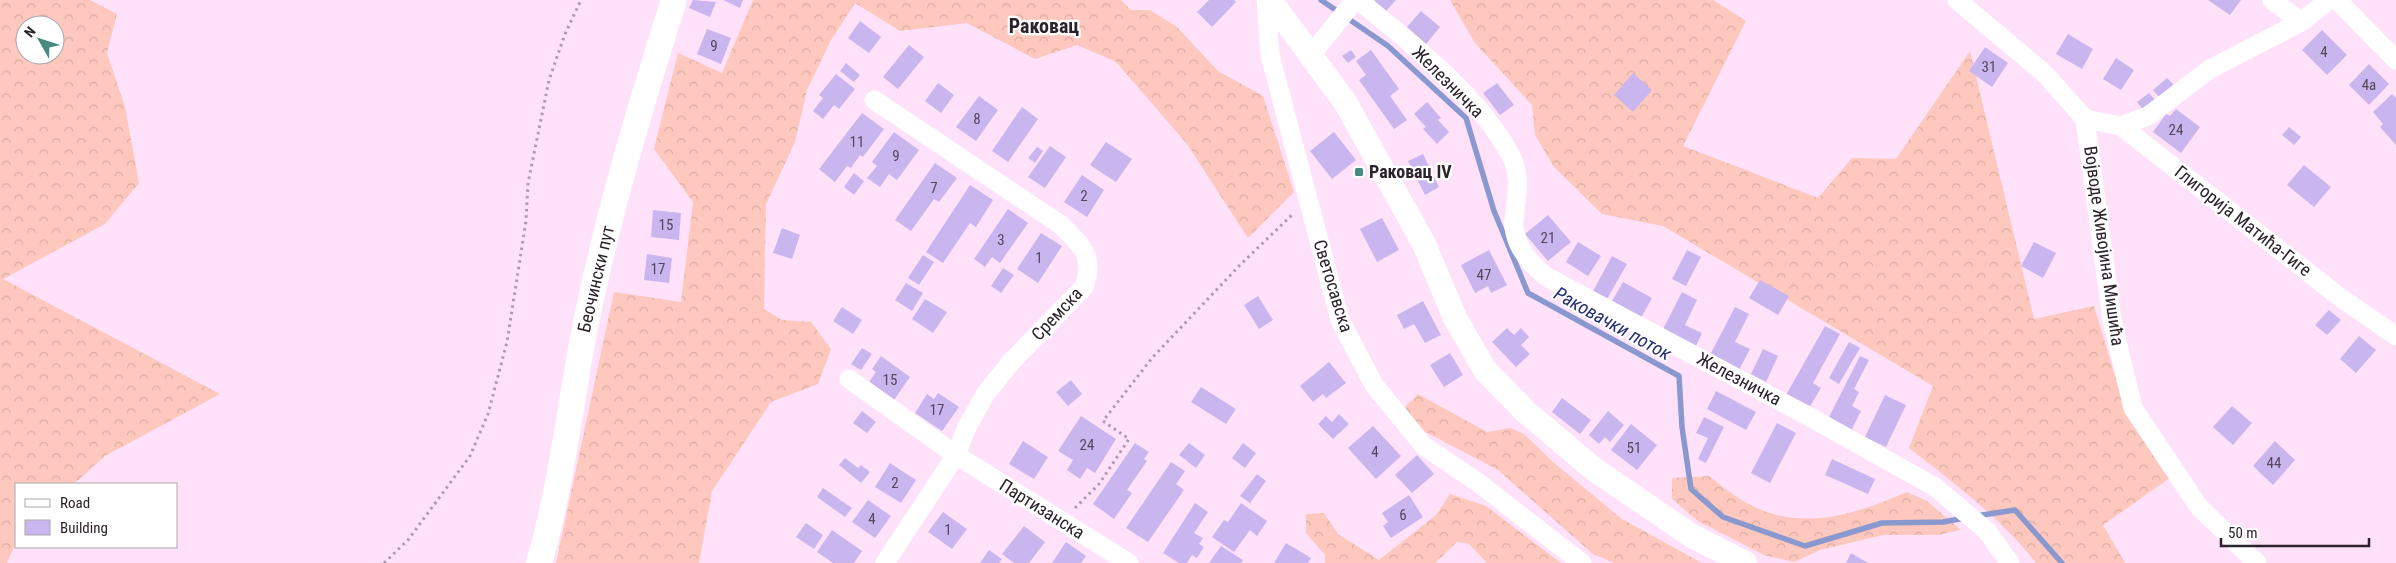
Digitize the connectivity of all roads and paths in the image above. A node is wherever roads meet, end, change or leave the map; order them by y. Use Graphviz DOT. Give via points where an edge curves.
graph roads {
  1 [pos="581,0"];
  2 [pos="674,0"];
  3 [pos="1266,0"];
  4 [pos="1270,0"];
  5 [pos="1357,0"];
  6 [pos="1957,0"];
  7 [pos="2272,0"];
  8 [pos="2329,0"];
  9 [pos="2337,0"];
  10 [pos="2301,22"];
  11 [pos="1311,56"];
  12 [pos="2396,60"];
  13 [pos="874,100"];
  14 [pos="2085,119"];
  15 [pos="2121,126"];
  16 [pos="1308,200"];
  17 [pos="2396,336"];
  18 [pos="849,379"];
  19 [pos="956,455"];
  20 [pos="1062,521"];
  21 [pos="384,563"];
  22 [pos="539,563"];
  23 [pos="885,563"];
  24 [pos="1128,563"];
  25 [pos="1582,563"];
  26 [pos="1745,563"];
  27 [pos="2010,563"];
  28 [pos="2257,563"];
  1 -- 21 [label="path" via="549,80 528,184 526,221 507,342 488,414 470,456 408,540"];
  2 -- 22 [label="main road, Беочински пут" via="597,270 553,516"];
  3 -- 16 [label="street, Светосавска" via="1270,55"];
  4 -- 11 [label="street"];
  5 -- 11 [label="street"];
  5 -- 27 [label="street, Железничка" via="1394,29 1479,108 1509,152 1518,174 1513,227 1518,243 1535,268 1935,487 1982,527"];
  6 -- 14 [label="street" via="2045,74"];
  7 -- 10 [label="street"];
  8 -- 10 [label="street"];
  9 -- 12 [label="street"];
  10 -- 15 [label="street" via="2210,69 2148,116"];
  11 -- 26 [label="street" via="1346,102 1384,168 1424,244 1455,318 1485,370 1526,412 1594,470 1692,536"];
  13 -- 19 [label="street, Сремска" via="1061,225 1084,248 1088,261 1084,287 1011,362 986,393"];
  14 -- 15 [label="street, Глигорија Матића-Гиге"];
  14 -- 28 [label="street, Војводе Живојина Мишића" via="2112,320 2133,408 2199,507"];
  15 -- 17 [label="street, Глигорија Матића-Гиге" via="2341,298"];
  16 -- 20 [label="path" via="1240,265 1152,358 1103,420 1129,439 1098,484"];
  16 -- 25 [label="street, Светосавска" via="1340,320 1374,385 1424,446 1476,481"];
  18 -- 19 [label="street"];
  19 -- 20 [label="street, Партизанска"];
  19 -- 23 [label="street, Сремска"];
  20 -- 24 [label="street, Партизанска"];
}
